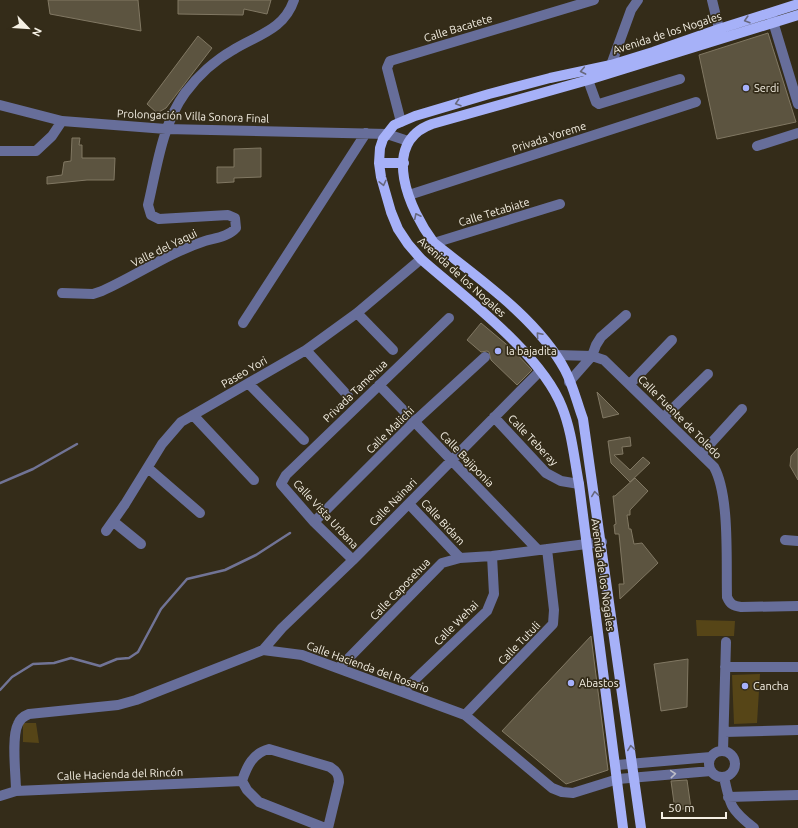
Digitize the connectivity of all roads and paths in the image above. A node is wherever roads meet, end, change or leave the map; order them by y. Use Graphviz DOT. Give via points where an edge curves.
graph roads {
  1 [pos="294,0"];
  2 [pos="594,0"];
  3 [pos="638,0"];
  4 [pos="712,0"];
  5 [pos="793,3"];
  6 [pos="798,15"];
  7 [pos="772,18"];
  8 [pos="720,34"];
  9 [pos="611,65"];
  10 [pos="680,79"];
  11 [pos="588,80"];
  12 [pos="696,102"];
  13 [pos="0,104"];
  14 [pos="798,104"];
  15 [pos="62,121"];
  16 [pos="401,122"];
  17 [pos="166,129"];
  18 [pos="366,133"];
  19 [pos="798,133"];
  20 [pos="387,134"];
  21 [pos="408,141"];
  22 [pos="757,146"];
  23 [pos="0,151"];
  24 [pos="379,163"];
  25 [pos="404,163"];
  26 [pos="409,195"];
  27 [pos="560,204"];
  28 [pos="434,243"];
  29 [pos="421,259"];
  30 [pos="62,293"];
  31 [pos="357,313"];
  32 [pos="626,315"];
  33 [pos="449,318"];
  34 [pos="243,323"];
  35 [pos="672,340"];
  36 [pos="306,350"];
  37 [pos="393,350"];
  38 [pos="556,355"];
  39 [pos="592,356"];
  40 [pos="485,357"];
  41 [pos="540,371"];
  42 [pos="708,374"];
  43 [pos="569,382"];
  44 [pos="249,384"];
  45 [pos="630,384"];
  46 [pos="379,385"];
  47 [pos="348,396"];
  48 [pos="742,409"];
  49 [pos="192,415"];
  50 [pos="494,417"];
  51 [pos="664,418"];
  52 [pos="414,422"];
  53 [pos="304,440"];
  54 [pos="701,454"];
  55 [pos="452,460"];
  56 [pos="148,468"];
  57 [pos="254,480"];
  58 [pos="281,484"];
  59 [pos="579,484"];
  60 [pos="409,504"];
  61 [pos="200,513"];
  62 [pos="114,522"];
  63 [pos="314,522"];
  64 [pos="106,531"];
  65 [pos="785,540"];
  66 [pos="798,541"];
  67 [pos="602,542"];
  68 [pos="141,544"];
  69 [pos="587,544"];
  70 [pos="542,549"];
  71 [pos="492,556"];
  72 [pos="460,558"];
  73 [pos="353,560"];
  74 [pos="798,606"];
  75 [pos="726,642"];
  76 [pos="263,650"];
  77 [pos="725,667"];
  78 [pos="798,667"];
  79 [pos="339,668"];
  80 [pos="403,691"];
  81 [pos="465,715"];
  82 [pos="798,730"];
  83 [pos="724,732"];
  84 [pos="723,751"];
  85 [pos="711,757"];
  86 [pos="633,764"];
  87 [pos="617,765"];
  88 [pos="711,771"];
  89 [pos="724,777"];
  90 [pos="635,778"];
  91 [pos="618,779"];
  92 [pos="242,781"];
  93 [pos="16,791"];
  94 [pos="798,795"];
  95 [pos="0,796"];
  96 [pos="728,797"];
  97 [pos="326,828"];
  98 [pos="624,828"];
  99 [pos="641,828"];
  100 [pos="754,828"];
  1 -- 17 [label="street" via="279,25 233,50 209,68 186,92 172,113"];
  2 -- 16 [label="street, Calle Bacatete" via="390,61 387,68"];
  3 -- 9 [label="street" via="631,10"];
  4 -- 8 [label="street"];
  5 -- 7 [label="main road, Avenida de los Nogales"];
  6 -- 7 [label="main road, Avenida de los Nogales"];
  7 -- 8 [label="main road, Avenida de los Nogales"];
  7 -- 14 [label="street"];
  8 -- 9 [label="main road, Avenida de los Nogales"];
  8 -- 11 [label="main road, Avenida de los Nogales"];
  9 -- 16 [label="main road, Avenida de los Nogales, one-way" via="534,81"];
  10 -- 11 [label="street" via="599,104"];
  11 -- 21 [label="main road, Avenida de los Nogales" via="432,124 416,132"];
  12 -- 26 [label="street, Privada Yoreme"];
  13 -- 15 [label="street, Prolongación Villa Sonora Final"];
  15 -- 17 [label="street, Prolongación Villa Sonora Final"];
  15 -- 23 [label="street" via="52,136 36,151"];
  16 -- 20 [label="main road, Avenida de los Nogales" via="394,125"];
  17 -- 18 [label="street, Prolongación Villa Sonora Final"];
  17 -- 30 [label="street, Valle del Yaqui" via="148,205 151,215 159,219 228,215 235,218 236,228 228,234 171,256 102,291 93,294"];
  18 -- 20 [label="street, Prolongación Villa Sonora Final"];
  18 -- 34 [label="street"];
  19 -- 22 [label="street"];
  20 -- 21 [label="street, Prolongación Villa Sonora Final"];
  20 -- 24 [label="main road, Avenida de los Nogales" via="380,148"];
  21 -- 25 [label="main road, Avenida de los Nogales" via="403,155"];
  24 -- 25 [label="main road"];
  24 -- 29 [label="main road, Avenida de los Nogales, one-way" via="384,191 398,228"];
  25 -- 26 [label="main road, Avenida de los Nogales"];
  28 -- 26 [label="main road, Avenida de los Nogales, one-way" via="418,218"];
  27 -- 28 [label="street, Calle Tetabiate"];
  38 -- 28 [label="main road, Avenida de los Nogales, one-way" via="520,314"];
  29 -- 31 [label="street, Paseo Yori"];
  29 -- 41 [label="main road, Avenida de los Nogales" via="502,329"];
  31 -- 36 [label="street, Paseo Yori"];
  31 -- 37 [label="street"];
  32 -- 39 [label="street" via="601,337"];
  33 -- 46 [label="street, Privada Tamehua"];
  35 -- 45 [label="street"];
  36 -- 44 [label="street, Paseo Yori"];
  36 -- 47 [label="street"];
  38 -- 39 [label="street, Calle Fuente de Toledo"];
  38 -- 43 [label="main road, Avenida de los Nogales"];
  39 -- 43 [label="street"];
  39 -- 45 [label="street, Calle Fuente de Toledo" via="604,360"];
  40 -- 52 [label="street, Calle Malichi"];
  41 -- 50 [label="street, Calle Nainari"];
  41 -- 59 [label="main road, Avenida de los Nogales" via="566,418"];
  42 -- 51 [label="street"];
  67 -- 43 [label="main road, Avenida de los Nogales, one-way" via="588,439"];
  44 -- 49 [label="street, Paseo Yori"];
  44 -- 53 [label="street"];
  45 -- 51 [label="street, Calle Fuente de Toledo"];
  46 -- 52 [label="street, Calle Bajiponia"];
  46 -- 58 [label="street, Privada Tamehua" via="286,475"];
  48 -- 54 [label="street"];
  49 -- 56 [label="street, Paseo Yori" via="172,431"];
  49 -- 57 [label="street"];
  50 -- 55 [label="street, Calle Nainari"];
  50 -- 59 [label="street, Calle Teberay" via="546,473 561,481"];
  51 -- 54 [label="street, Calle Fuente de Toledo"];
  52 -- 55 [label="street, Calle Bajiponia"];
  52 -- 63 [label="street, Calle Malichi"];
  54 -- 74 [label="street, Calle Fuente de Toledo" via="714,467 722,488 727,597 733,606"];
  55 -- 60 [label="street, Calle Nainari"];
  55 -- 70 [label="street, Calle Bajiponia"];
  56 -- 61 [label="street"];
  56 -- 62 [label="street, Paseo Yori"];
  58 -- 63 [label="street, Calle Vista Urbana"];
  59 -- 69 [label="main road, Avenida de los Nogales"];
  60 -- 72 [label="street, Calle Bidam"];
  60 -- 73 [label="street, Calle Nainari"];
  62 -- 64 [label="street, Paseo Yori"];
  62 -- 68 [label="street"];
  63 -- 73 [label="street, Calle Vista Urbana"];
  65 -- 66 [label="street"];
  67 -- 69 [label="street, Calle Caposehua"];
  86 -- 67 [label="main road, Avenida de los Nogales, one-way"];
  69 -- 70 [label="street, Calle Caposehua"];
  69 -- 87 [label="main road, Avenida de los Nogales"];
  70 -- 71 [label="street, Calle Caposehua"];
  70 -- 81 [label="street, Calle Tutuli" via="554,610 553,624"];
  71 -- 72 [label="street, Calle Caposehua"];
  71 -- 80 [label="street, Calle Wehai" via="494,594 487,611"];
  72 -- 79 [label="street, Calle Caposehua" via="442,563"];
  73 -- 76 [label="street, Calle Nainari" via="282,628"];
  75 -- 77 [label="street"];
  76 -- 79 [label="street, Calle Hacienda del Rosario" via="302,655"];
  76 -- 93 [label="street, Calle Hacienda del Rosario" via="118,705 24,716 15,733"];
  77 -- 78 [label="street"];
  77 -- 83 [label="street"];
  79 -- 80 [label="street, Calle Hacienda del Rosario"];
  80 -- 81 [label="street, Calle Hacienda del Rosario"];
  81 -- 91 [label="street, Calle Hacienda del Rosario" via="552,788 573,793"];
  82 -- 83 [label="street"];
  83 -- 84 [label="street"];
  84 -- 85 [label="street" via="716,752"];
  84 -- 89 [label="street" via="729,752 736,763 730,775"];
  85 -- 86 [label="street"];
  85 -- 88 [label="street"];
  86 -- 87 [label="street"];
  86 -- 90 [label="main road, Avenida de los Nogales"];
  87 -- 91 [label="main road, Avenida de los Nogales"];
  88 -- 89 [label="street" via="714,775"];
  90 -- 88 [label="street, Calle Hacienda del Rosario, one-way"];
  89 -- 96 [label="street"];
  90 -- 91 [label="street, Calle Hacienda del Rosario"];
  90 -- 99 [label="main road, Avenida de los Nogales"];
  91 -- 98 [label="main road, Avenida de los Nogales"];
  92 -- 93 [label="street, Calle Hacienda del Rincón"];
  92 -- 97 [label="street" via="259,802"];
  92 -- 97 [label="street" via="255,756 270,749 330,767 339,775 339,782"];
  93 -- 95 [label="street, Calle Hacienda del Rincón"];
  94 -- 96 [label="street"];
  96 -- 100 [label="street" via="738,815"];
}
